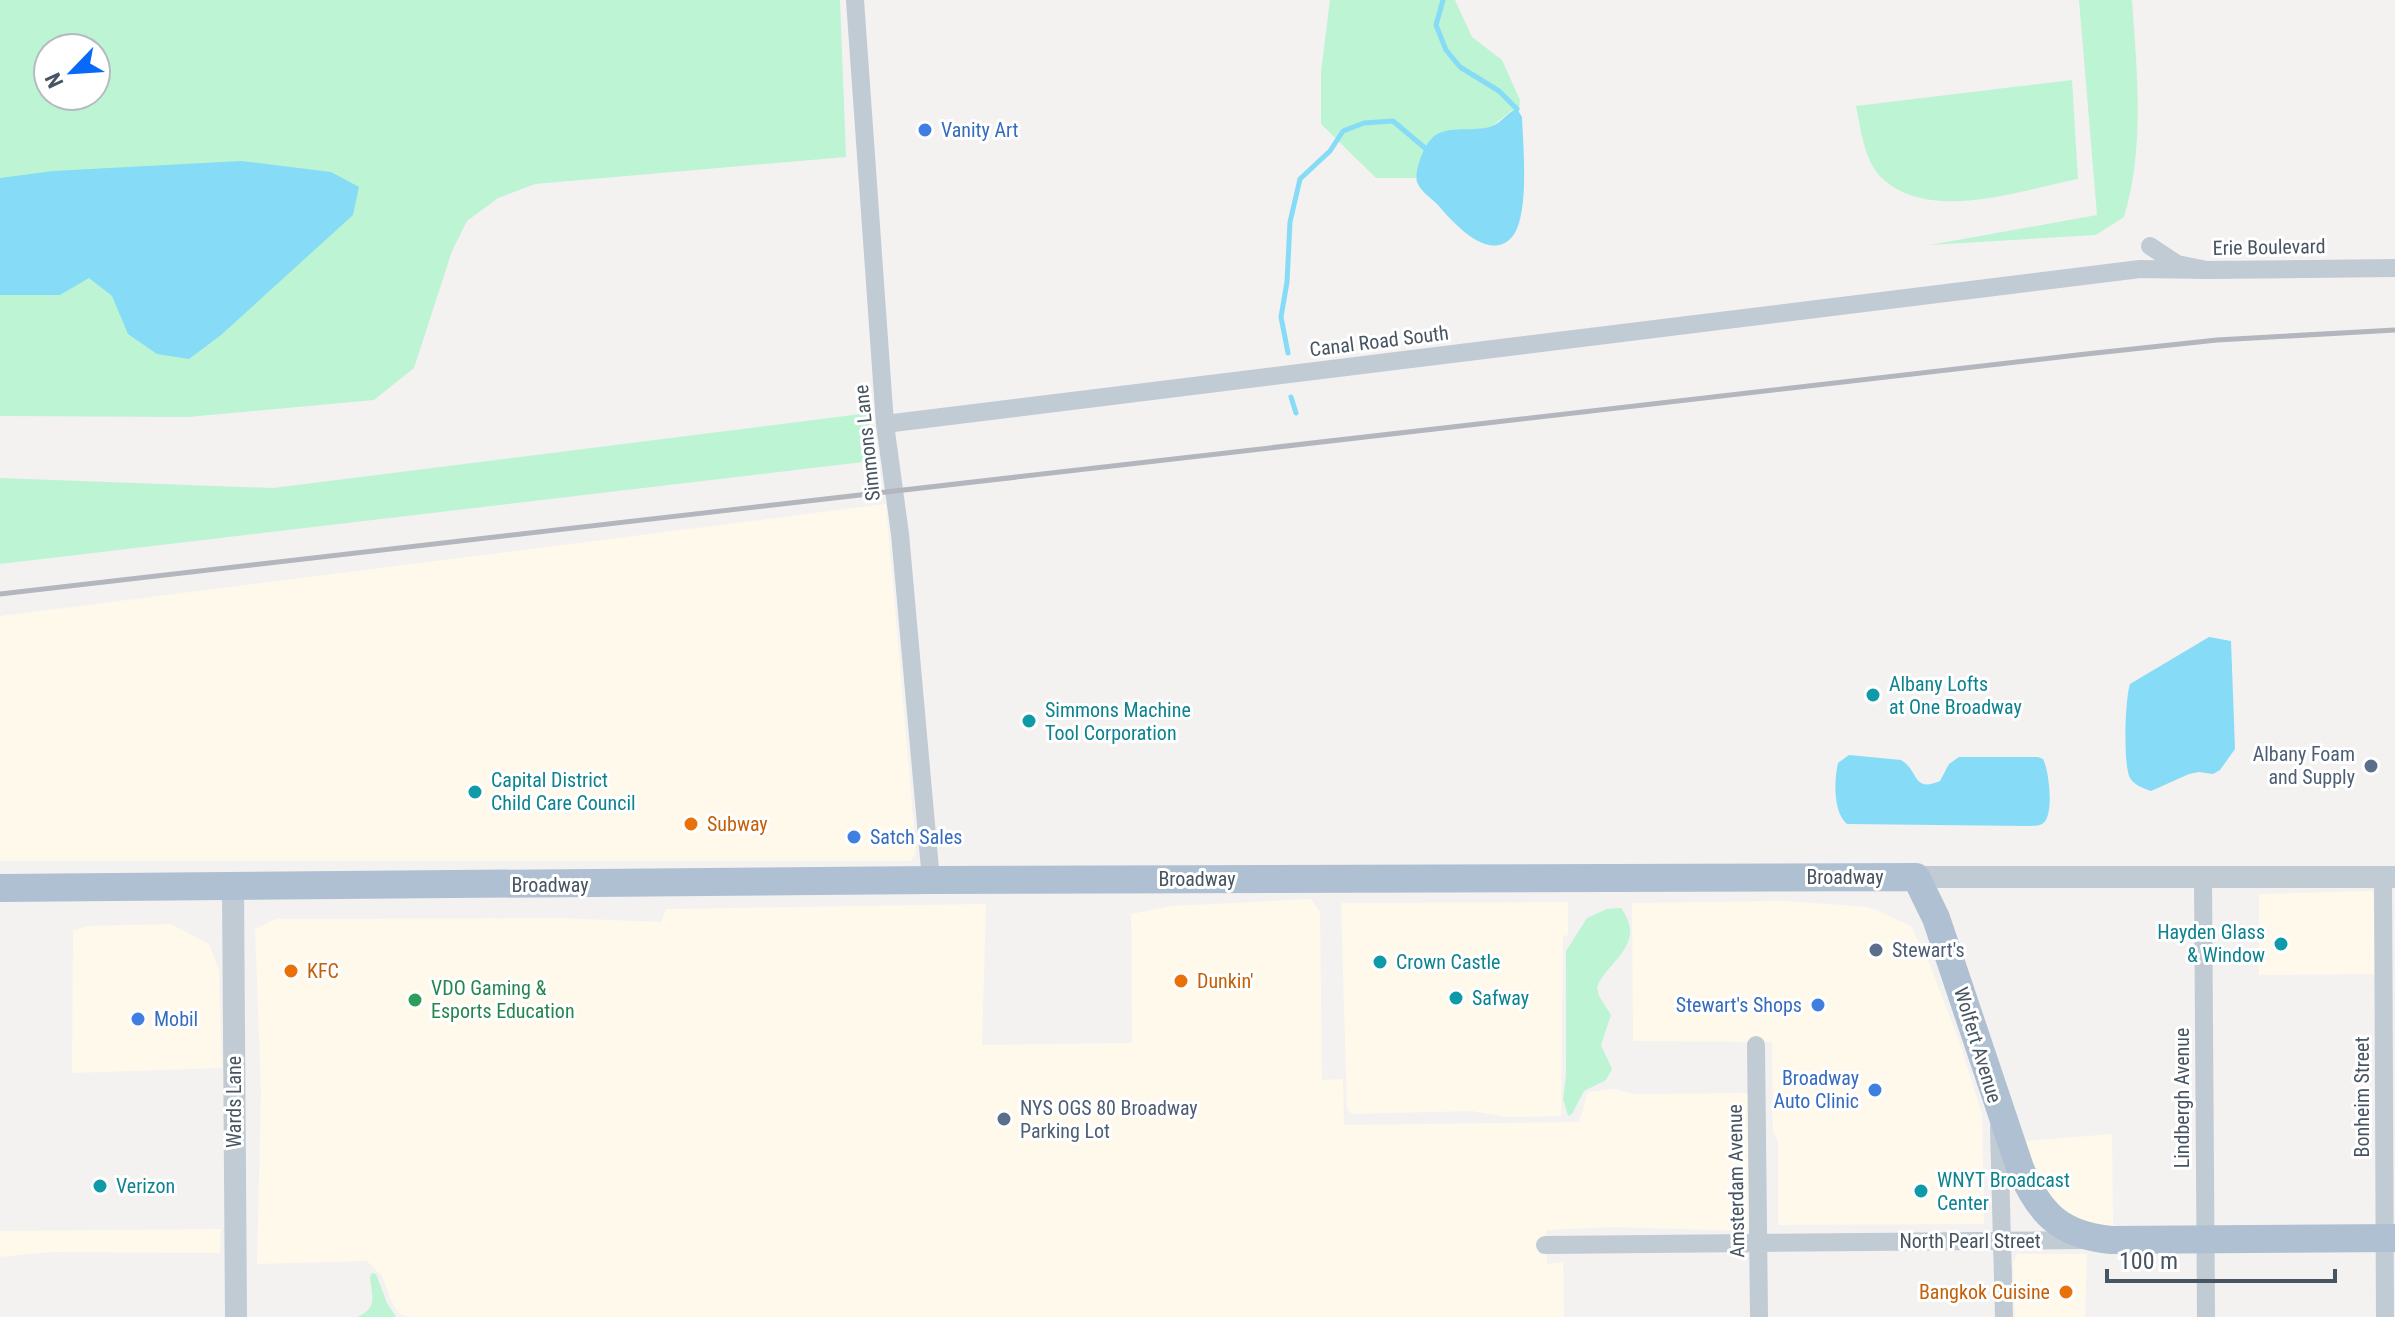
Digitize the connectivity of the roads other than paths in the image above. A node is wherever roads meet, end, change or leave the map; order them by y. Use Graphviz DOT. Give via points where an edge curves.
graph roads {
  1 [pos="855,0"];
  2 [pos="2150,246"];
  3 [pos="2395,268"];
  4 [pos="2207,270"];
  5 [pos="885,424"];
  6 [pos="1916,877"];
  7 [pos="2389,877"];
  8 [pos="2203,879"];
  9 [pos="931,880"];
  10 [pos="233,887"];
  11 [pos="0,888"];
  12 [pos="1756,1045"];
  13 [pos="1998,1101"];
  14 [pos="2390,1238"];
  15 [pos="2206,1239"];
  16 [pos="2111,1240"];
  17 [pos="2003,1241"];
  18 [pos="1758,1243"];
  19 [pos="1545,1245"];
  20 [pos="236,1317"];
  21 [pos="1759,1317"];
  22 [pos="2004,1317"];
  23 [pos="2206,1317"];
  24 [pos="2385,1317"];
  1 -- 5 [label="street, Simmons Lane"];
  2 -- 4 [label="street, Erie Boulevard" via="2177,264"];
  3 -- 4 [label="street, Erie Boulevard"];
  4 -- 5 [label="street, Canal Road South" via="2140,269"];
  5 -- 9 [label="street, Simmons Lane"];
  6 -- 8 [label="street, Broadway"];
  6 -- 9 [label="main road, Broadway"];
  6 -- 13 [label="main road, Wolfert Avenue" via="1936,918"];
  7 -- 8 [label="street, Broadway"];
  7 -- 14 [label="street, Bonheim Street"];
  8 -- 15 [label="street, Lindbergh Avenue"];
  9 -- 10 [label="main road, Broadway"];
  10 -- 11 [label="main road, Broadway"];
  10 -- 20 [label="street, Wards Lane"];
  12 -- 18 [label="street, Amsterdam Avenue"];
  13 -- 16 [label="main road" via="2038,1204 2071,1231"];
  13 -- 17 [label="street, Wolfert Avenue"];
  14 -- 15 [label="main road, North Pearl Street"];
  14 -- 24 [label="street, Bonheim Street"];
  15 -- 16 [label="main road, North Pearl Street"];
  15 -- 23 [label="street, Lindbergh Avenue"];
  16 -- 17 [label="street, North Pearl Street"];
  17 -- 18 [label="street, North Pearl Street"];
  17 -- 22 [label="street, Wolfert Avenue"];
  18 -- 19 [label="street, North Pearl Street"];
  18 -- 21 [label="street, Amsterdam Avenue"];
}
